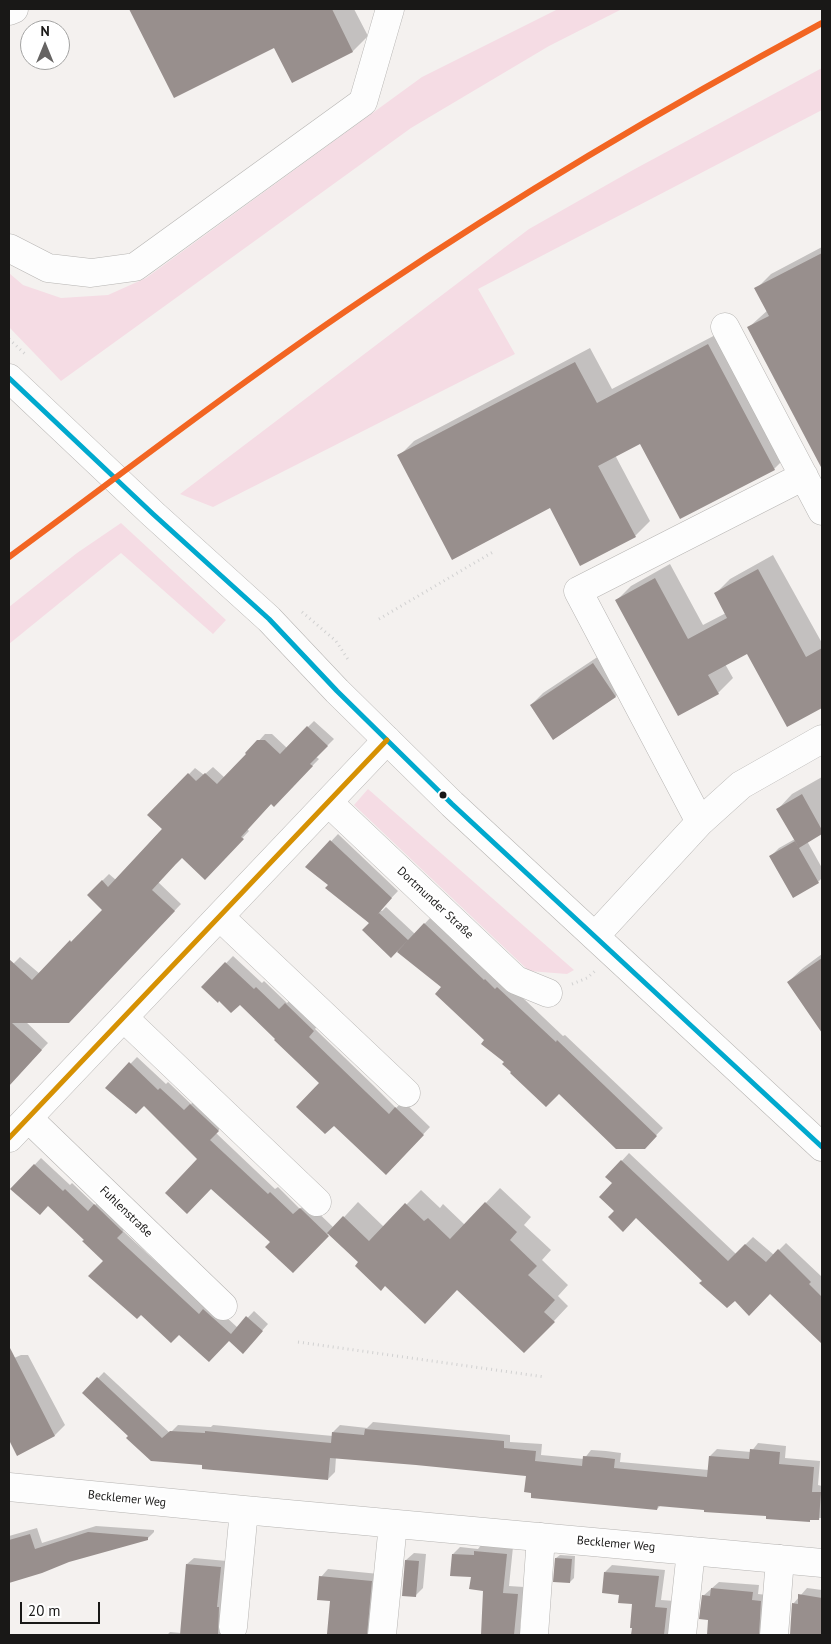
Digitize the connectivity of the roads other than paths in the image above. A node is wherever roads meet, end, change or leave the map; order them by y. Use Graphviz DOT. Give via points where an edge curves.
graph roads {
  1 [pos="14,9"];
  2 [pos="390,9"];
  3 [pos="9,11"];
  4 [pos="9,248"];
  5 [pos="726,327"];
  6 [pos="9,378"];
  7 [pos="804,476"];
  8 [pos="822,511"];
  9 [pos="822,739"];
  10 [pos="387,740"];
  11 [pos="329,803"];
  12 [pos="700,822"];
  13 [pos="220,917"];
  14 [pos="595,936"];
  15 [pos="548,993"];
  16 [pos="124,1018"];
  17 [pos="406,1093"];
  18 [pos="28,1118"];
  19 [pos="9,1138"];
  20 [pos="822,1147"];
  21 [pos="317,1202"];
  22 [pos="223,1306"];
  23 [pos="9,1487"];
  24 [pos="244,1510"];
  25 [pos="393,1524"];
  26 [pos="541,1537"];
  27 [pos="690,1550"];
  28 [pos="780,1559"];
  29 [pos="822,1563"];
  30 [pos="233,1627"];
  31 [pos="382,1635"];
  32 [pos="534,1635"];
  33 [pos="682,1635"];
  34 [pos="774,1635"];
  1 -- 3 [label="street"];
  2 -- 4 [label="street" via="363,102 135,267 90,273 48,268"];
  5 -- 7 [label="street"];
  6 -- 10 [label="street" via="269,619"];
  7 -- 8 [label="street"];
  7 -- 12 [label="street" via="578,591"];
  9 -- 12 [label="street" via="741,785"];
  10 -- 11 [label="street"];
  10 -- 14 [label="street"];
  11 -- 13 [label="street"];
  11 -- 15 [label="street, Dortmunder Straße" via="516,980"];
  12 -- 14 [label="street"];
  13 -- 16 [label="street"];
  13 -- 17 [label="street"];
  14 -- 20 [label="street"];
  16 -- 18 [label="street"];
  16 -- 21 [label="street"];
  18 -- 19 [label="street"];
  18 -- 22 [label="street, Fuhlenstraße"];
  23 -- 24 [label="street, Becklemer Weg"];
  24 -- 25 [label="street, Becklemer Weg"];
  24 -- 30 [label="street"];
  25 -- 26 [label="street, Becklemer Weg"];
  25 -- 31 [label="street"];
  26 -- 27 [label="street, Becklemer Weg"];
  26 -- 32 [label="street"];
  27 -- 28 [label="street, Becklemer Weg"];
  27 -- 33 [label="street"];
  28 -- 29 [label="street, Becklemer Weg"];
  28 -- 34 [label="street"];
}
